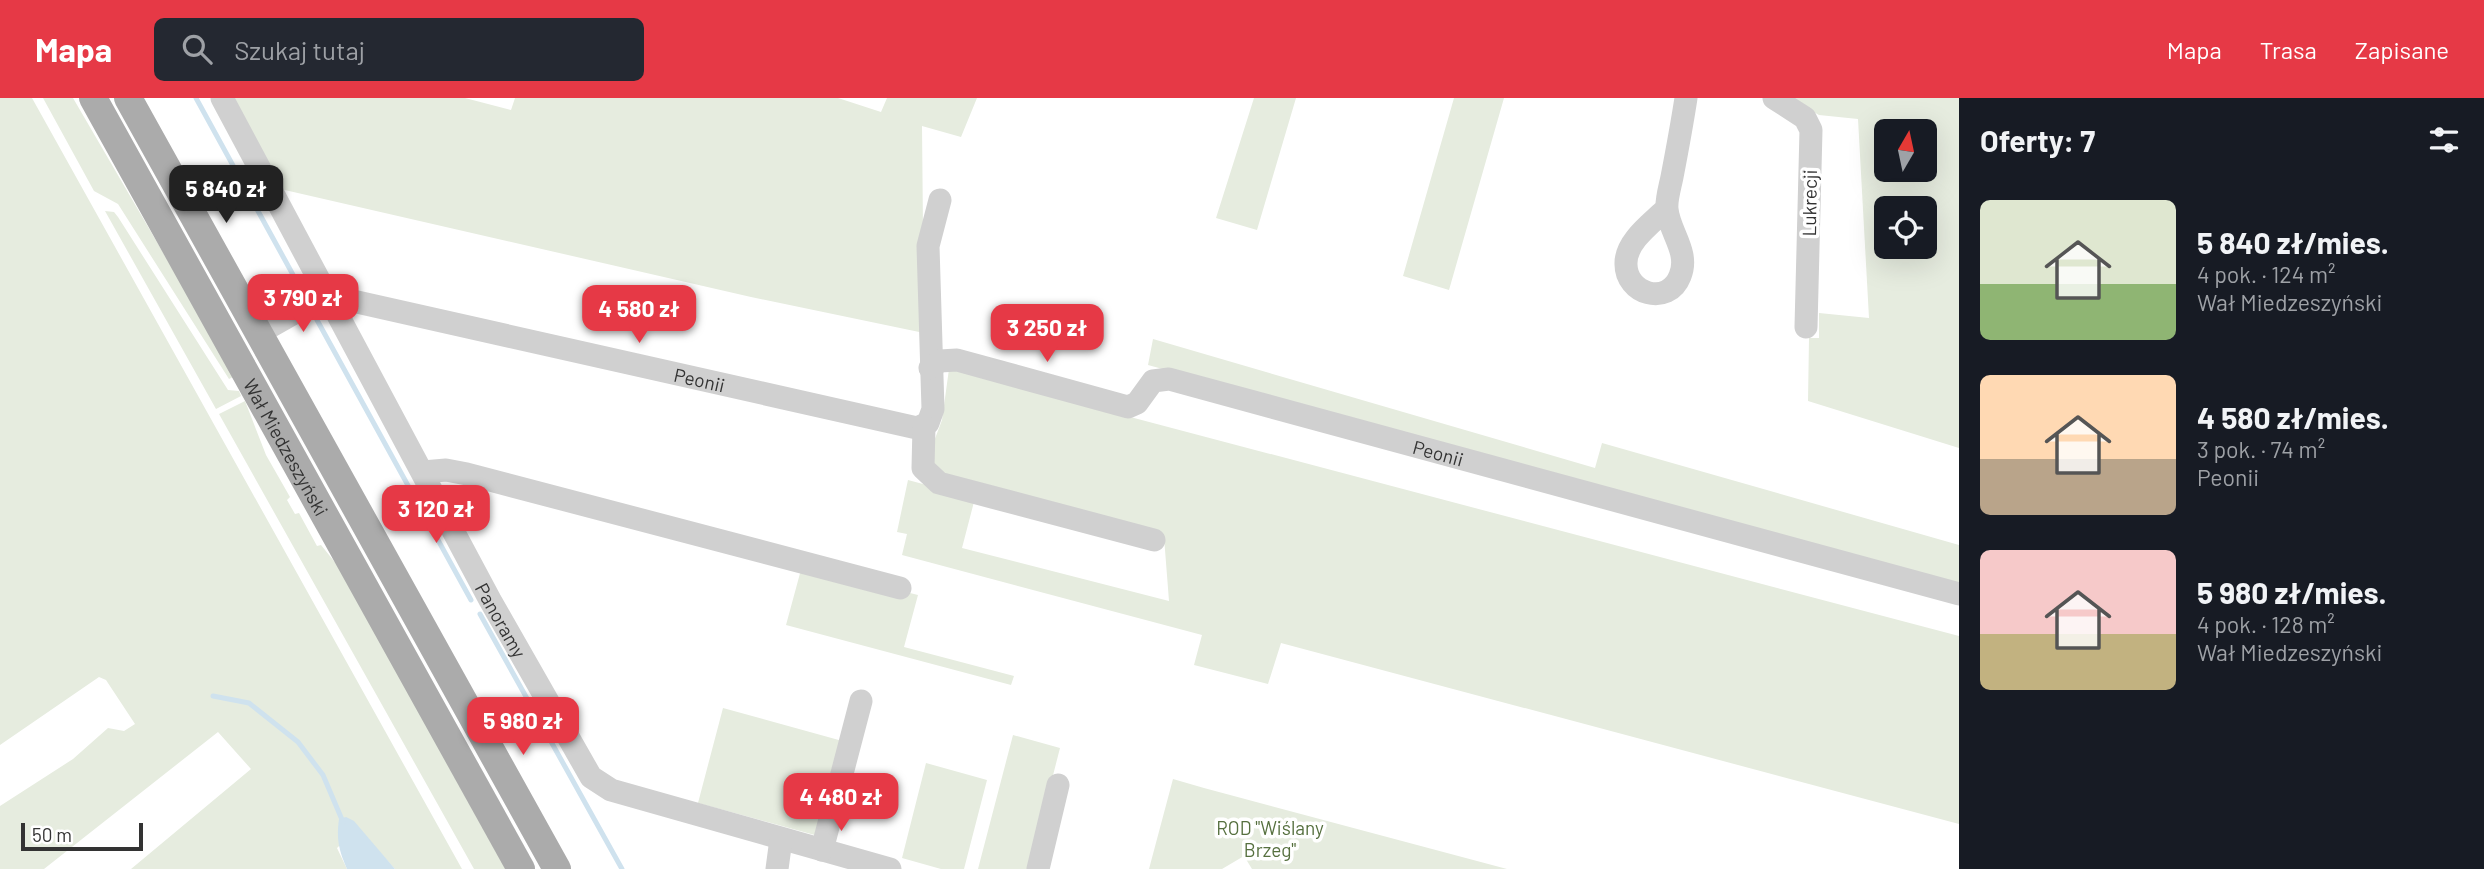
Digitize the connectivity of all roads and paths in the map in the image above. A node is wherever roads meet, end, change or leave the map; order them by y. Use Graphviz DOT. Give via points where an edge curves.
graph roads {
  1 [pos="93,98"];
  2 [pos="128,98"];
  3 [pos="222,98"];
  4 [pos="1686,98"];
  5 [pos="1774,98"];
  6 [pos="940,200"];
  7 [pos="1666,209"];
  8 [pos="326,295"];
  9 [pos="1805,327"];
  10 [pos="259,333"];
  11 [pos="930,368"];
  12 [pos="924,426"];
  13 [pos="423,472"];
  14 [pos="1154,540"];
  15 [pos="900,588"];
  16 [pos="1959,594"];
  17 [pos="861,701"];
  18 [pos="1058,785"];
  19 [pos="781,839"];
  20 [pos="822,850"];
  21 [pos="522,869"];
  22 [pos="557,869"];
  23 [pos="777,869"];
  24 [pos="890,869"];
  25 [pos="1038,869"];
  1 -- 21 [label="main road, Wał Miedzeszyński"];
  2 -- 10 [label="main road, Wał Miedzeszyński"];
  3 -- 8 [label="street, Panoramy"];
  4 -- 7 [label="street"];
  5 -- 9 [label="street, Lukrecji" via="1810,126"];
  6 -- 11 [label="street" via="928,246"];
  8 -- 10 [label="street"];
  8 -- 12 [label="street, Peonii" via="895,425"];
  8 -- 13 [label="street, Panoramy"];
  10 -- 22 [label="main road, Wał Miedzeszyński"];
  11 -- 12 [label="street" via="933,409"];
  11 -- 16 [label="street, Peonii" via="940,361 957,360 1128,407 1137,403 1153,381 1169,379"];
  12 -- 14 [label="street" via="923,468 939,483"];
  13 -- 15 [label="street" via="467,474"];
  13 -- 19 [label="street, Panoramy" via="591,777 611,790"];
  17 -- 20 [label="street"];
  18 -- 25 [label="street"];
  19 -- 20 [label="street, Panoramy"];
  19 -- 23 [label="street"];
  20 -- 24 [label="street, Panoramy"];
}
